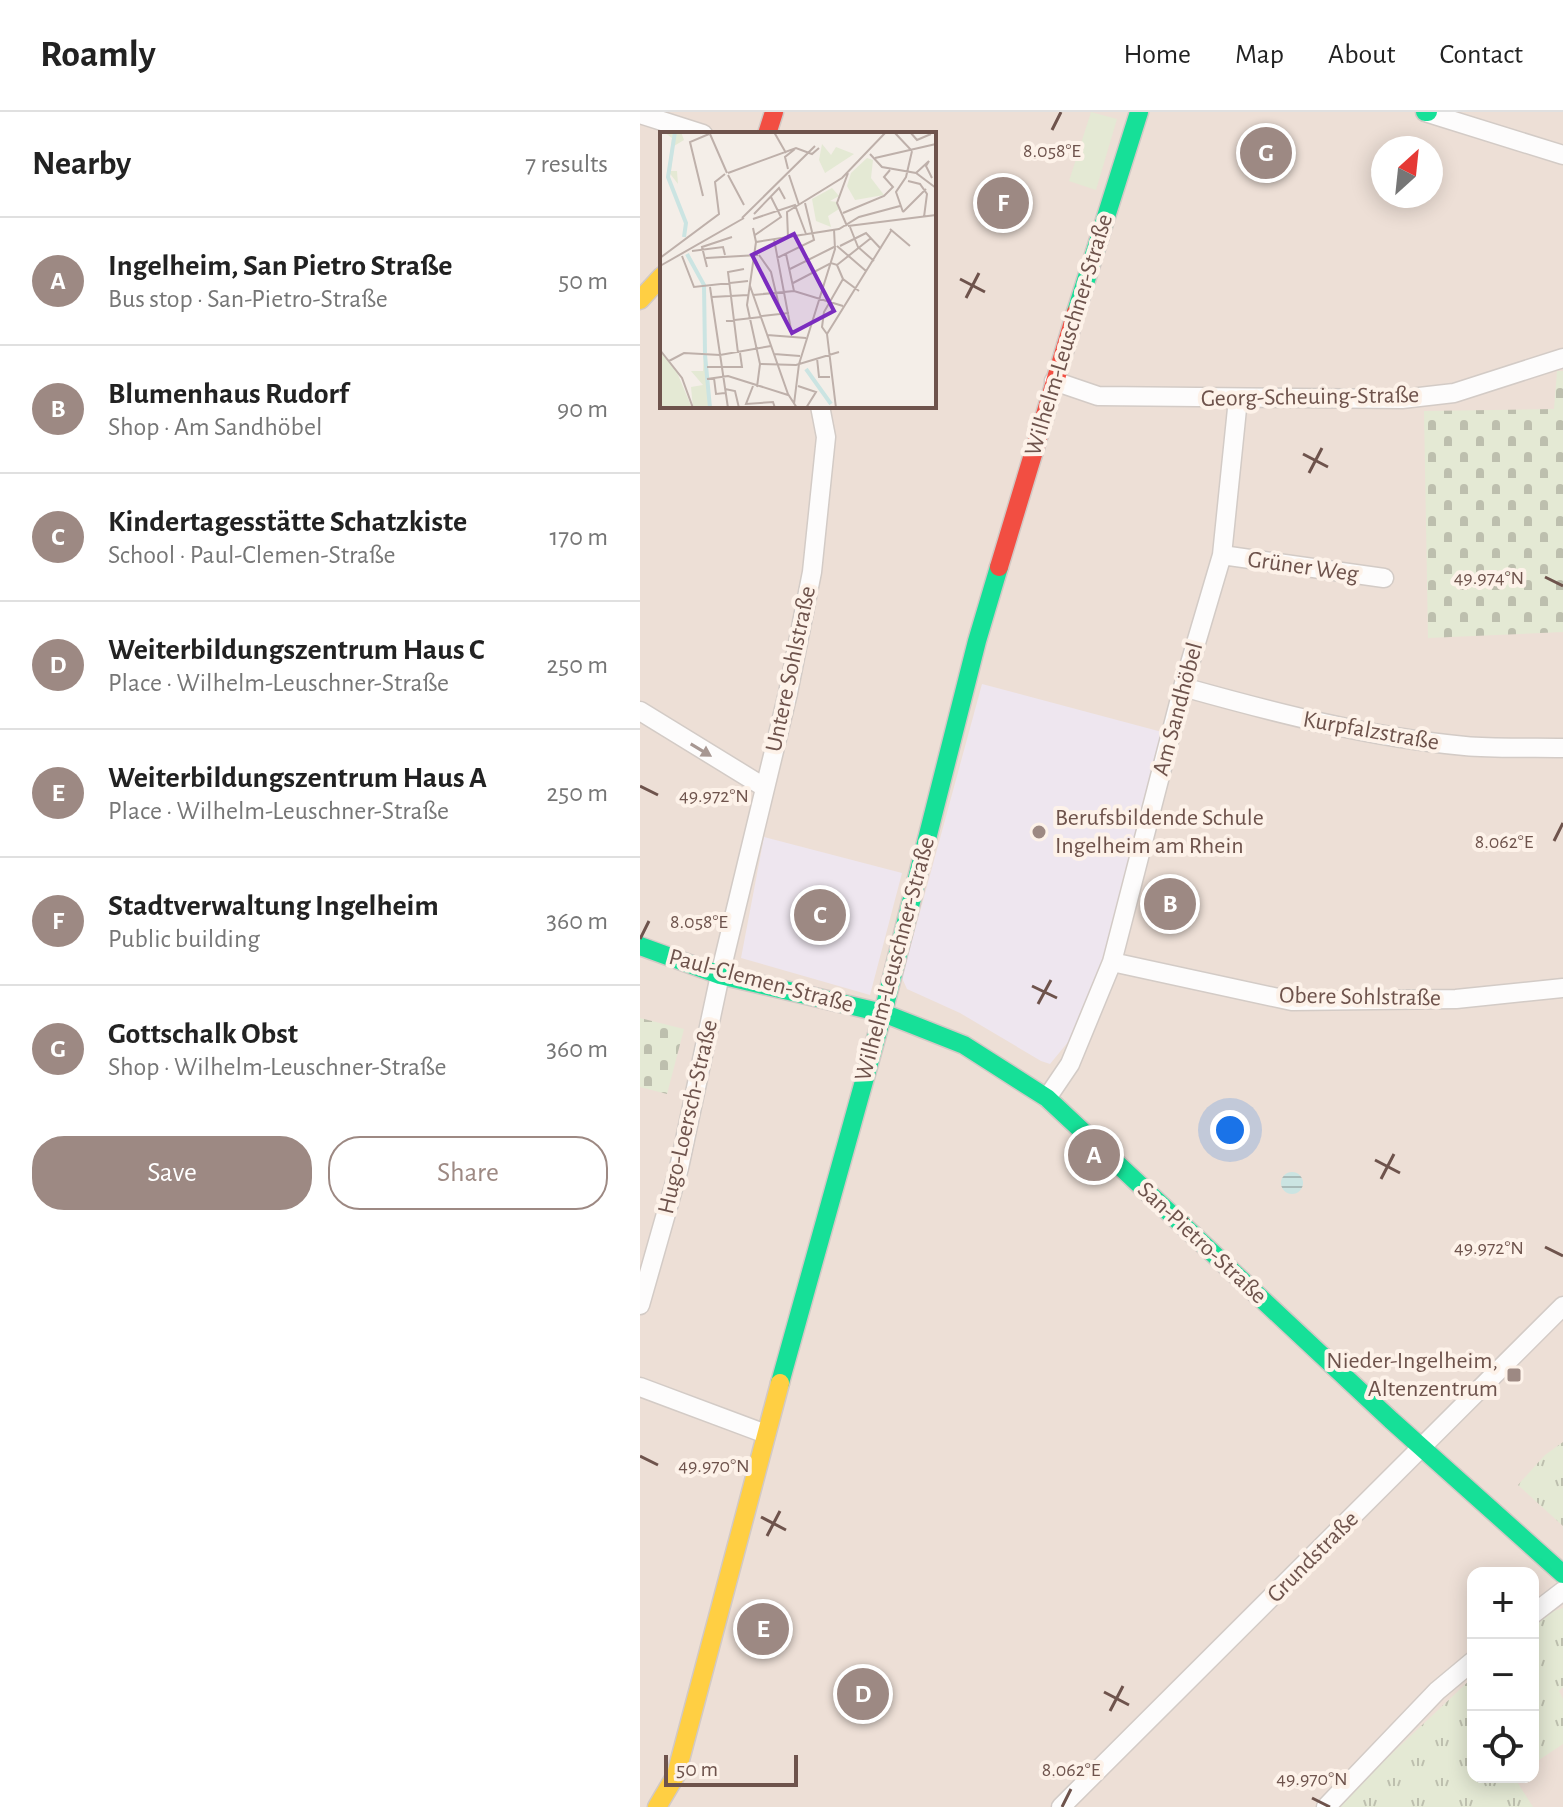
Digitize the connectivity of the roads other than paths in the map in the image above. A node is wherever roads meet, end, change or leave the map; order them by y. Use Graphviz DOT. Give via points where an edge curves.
graph roads {
  1 [pos="774,112"];
  2 [pos="1139,112"];
  3 [pos="1427,112"];
  4 [pos="640,114"];
  5 [pos="695,132"];
  6 [pos="768,132"];
  7 [pos="1563,155"];
  8 [pos="660,278"];
  9 [pos="640,300"];
  10 [pos="1563,358"];
  11 [pos="1054,381"];
  12 [pos="1238,399"];
  13 [pos="820,408"];
  14 [pos="1222,555"];
  15 [pos="1384,578"];
  16 [pos="1183,687"];
  17 [pos="640,711"];
  18 [pos="1563,748"];
  19 [pos="764,787"];
  20 [pos="640,946"];
  21 [pos="1112,962"];
  22 [pos="720,975"];
  23 [pos="1563,988"];
  24 [pos="883,1013"];
  25 [pos="1047,1098"];
  26 [pos="640,1305"];
  27 [pos="1563,1306"];
  28 [pos="640,1387"];
  29 [pos="766,1434"];
  30 [pos="1423,1448"];
  31 [pos="1563,1574"];
  32 [pos="1563,1591"];
  33 [pos="1539,1609"];
  34 [pos="1467,1666"];
  35 [pos="657,1807"];
  36 [pos="1061,1807"];
  37 [pos="1326,1807"];
  1 -- 6 [label="street"];
  2 -- 11 [label="street, Wilhelm-Leuschner-Straße"];
  3 -- 7 [label="street"];
  4 -- 5 [label="street"];
  8 -- 9 [label="street"];
  10 -- 12 [label="street, Georg-Scheuing-Straße" via="1454,393 1402,399"];
  11 -- 12 [label="street, Georg-Scheuing-Straße" via="1098,396"];
  11 -- 24 [label="street, Wilhelm-Leuschner-Straße" via="977,641"];
  12 -- 14 [label="street, Am Sandhöbel"];
  13 -- 19 [label="street, Untere Sohlstraße" via="826,437 812,572"];
  14 -- 15 [label="street, Grüner Weg"];
  14 -- 16 [label="street, Am Sandhöbel"];
  16 -- 18 [label="street, Kurpfalzstraße" via="1285,716 1386,736 1467,746"];
  16 -- 21 [label="street, Am Sandhöbel"];
  17 -- 19 [label="street, one-way"];
  19 -- 22 [label="street, Untere Sohlstraße"];
  20 -- 22 [label="street, Paul-Clemen-Straße"];
  21 -- 23 [label="street, Obere Sohlstraße" via="1292,1001 1456,999"];
  21 -- 25 [label="street, Am Sandhöbel" via="1070,1064"];
  22 -- 24 [label="street, Paul-Clemen-Straße"];
  22 -- 26 [label="street, Hugo-Loersch-Straße" via="679,1168"];
  24 -- 25 [label="street, San-Pietro-Straße" via="964,1045"];
  24 -- 29 [label="street, Wilhelm-Leuschner-Straße"];
  25 -- 30 [label="street, San-Pietro-Straße"];
  27 -- 30 [label="street, Grundstraße"];
  28 -- 29 [label="street"];
  29 -- 35 [label="street, Wilhelm-Leuschner-Straße" via="676,1775"];
  30 -- 31 [label="street, San-Pietro-Straße"];
  30 -- 36 [label="street, Grundstraße"];
  32 -- 33 [label="street"];
  34 -- 37 [label="street"];
}
